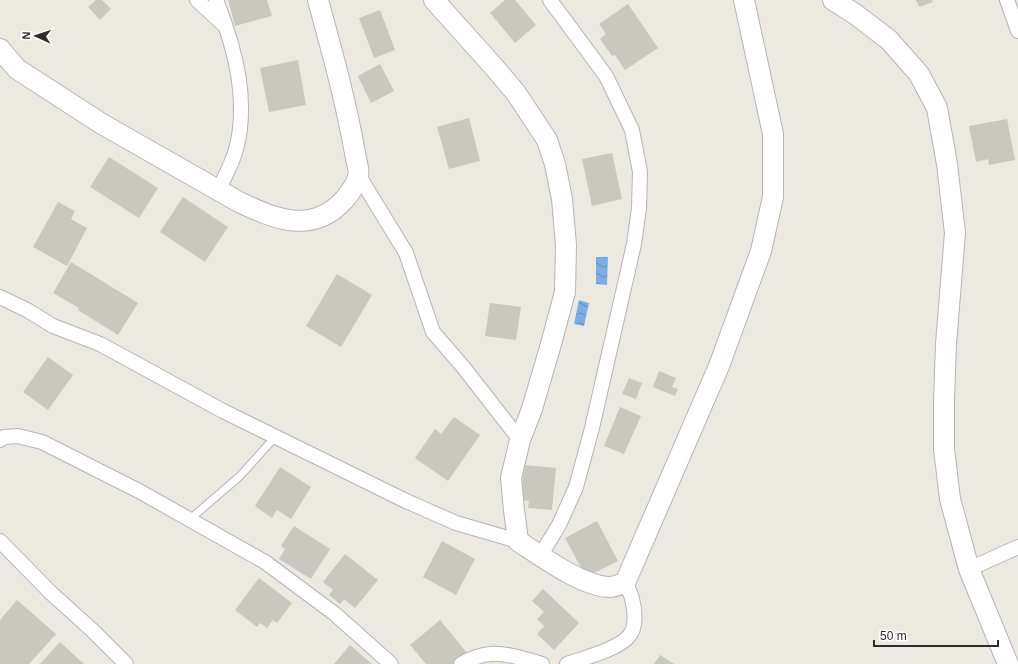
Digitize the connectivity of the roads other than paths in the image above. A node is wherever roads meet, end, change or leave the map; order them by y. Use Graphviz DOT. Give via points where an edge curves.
graph roads {
  1 [pos="197,0"];
  2 [pos="216,0"];
  3 [pos="318,0"];
  4 [pos="434,0"];
  5 [pos="550,0"];
  6 [pos="744,0"];
  7 [pos="833,0"];
  8 [pos="1007,0"];
  9 [pos="227,28"];
  10 [pos="1018,31"];
  11 [pos="0,49"];
  12 [pos="359,176"];
  13 [pos="218,190"];
  14 [pos="0,297"];
  15 [pos="275,437"];
  16 [pos="0,440"];
  17 [pos="520,440"];
  18 [pos="189,520"];
  19 [pos="0,541"];
  20 [pos="518,541"];
  21 [pos="1018,547"];
  22 [pos="540,556"];
  23 [pos="969,569"];
  24 [pos="625,582"];
  25 [pos="126,664"];
  26 [pos="391,664"];
  27 [pos="461,664"];
  28 [pos="542,664"];
  29 [pos="567,664"];
  30 [pos="1008,664"];
  1 -- 9 [label="street"];
  2 -- 9 [label="street"];
  3 -- 12 [label="street" via="351,131"];
  4 -- 17 [label="street" via="516,93 547,140 556,164 566,245 565,292 532,410"];
  5 -- 22 [label="street" via="606,76 632,130 640,172 634,244 592,428 576,487 559,524"];
  6 -- 24 [label="street" via="773,134 773,197 761,252 719,366"];
  7 -- 23 [label="street" via="889,40 919,74 937,108 955,233 946,344 944,450 950,499"];
  8 -- 10 [label="street"];
  9 -- 13 [label="street" via="236,60 241,118 234,153"];
  11 -- 13 [label="street" via="17,69 95,120"];
  12 -- 13 [label="street" via="350,193 334,210 314,220 290,221 262,213"];
  12 -- 17 [label="street" via="406,253 433,332"];
  14 -- 15 [label="street" via="53,326 100,344 223,412"];
  15 -- 18 [label="lane" via="240,476"];
  15 -- 20 [label="street" via="456,523"];
  16 -- 18 [label="street" via="18,436 42,442 139,491"];
  17 -- 20 [label="street" via="512,478"];
  18 -- 26 [label="street" via="265,562 335,614"];
  19 -- 25 [label="street"];
  20 -- 22 [label="street"];
  21 -- 23 [label="street"];
  22 -- 24 [label="street" via="574,576 594,583 611,587"];
  23 -- 30 [label="street"];
  24 -- 29 [label="street" via="632,594 635,616 630,635 620,644"];
  27 -- 28 [label="street" via="490,654 514,656"];
}
